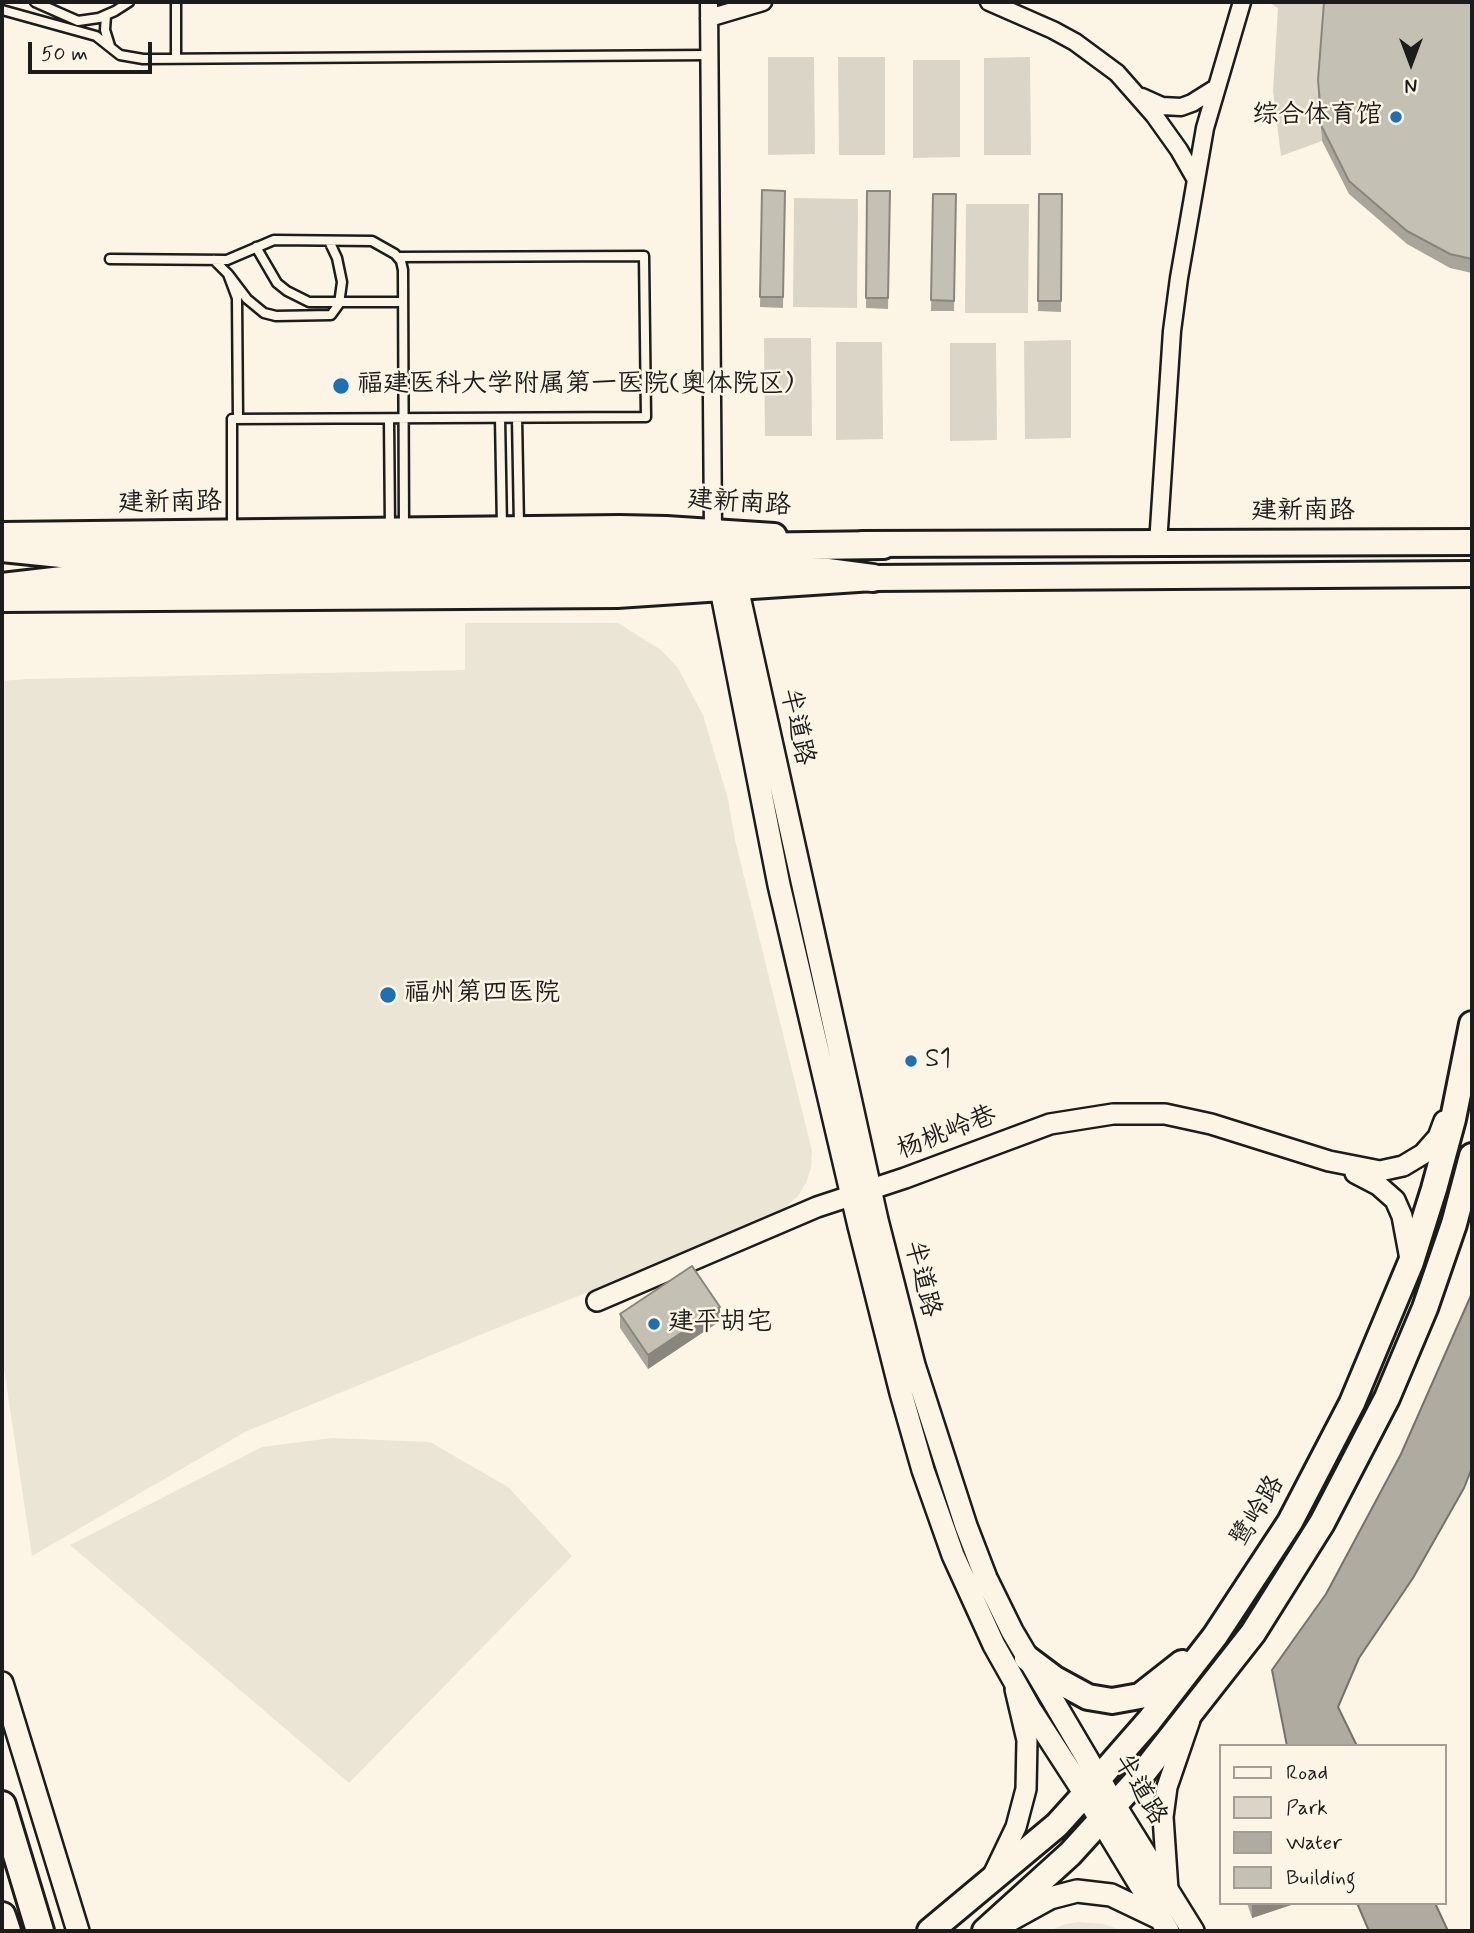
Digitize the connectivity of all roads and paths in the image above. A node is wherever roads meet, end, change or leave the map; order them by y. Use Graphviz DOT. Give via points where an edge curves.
graph roads {
  1 [pos="35,2"];
  2 [pos="130,2"];
  3 [pos="176,2"];
  4 [pos="763,2"];
  5 [pos="989,2"];
  6 [pos="1242,2"];
  7 [pos="48,5"];
  8 [pos="2,10"];
  9 [pos="709,10"];
  10 [pos="106,15"];
  11 [pos="111,48"];
  12 [pos="710,55"];
  13 [pos="176,59"];
  14 [pos="1216,88"];
  15 [pos="1137,94"];
  16 [pos="1195,178"];
  17 [pos="329,241"];
  18 [pos="256,247"];
  19 [pos="397,257"];
  20 [pos="110,258"];
  21 [pos="214,260"];
  22 [pos="228,274"];
  23 [pos="404,302"];
  24 [pos="339,304"];
  25 [pos="500,418"];
  26 [pos="517,418"];
  27 [pos="238,419"];
  28 [pos="389,419"];
  29 [pos="404,419"];
  30 [pos="2,529"];
  31 [pos="397,530"];
  32 [pos="510,530"];
  33 [pos="713,531"];
  34 [pos="232,533"];
  35 [pos="58,534"];
  36 [pos="2,535"];
  37 [pos="1472,542"];
  38 [pos="1158,544"];
  39 [pos="883,545"];
  40 [pos="2,548"];
  41 [pos="1472,574"];
  42 [pos="873,578"];
  43 [pos="2,587"];
  44 [pos="729,588"];
  45 [pos="84,597"];
  46 [pos="2,599"];
  47 [pos="2,607"];
  48 [pos="1471,1032"];
  49 [pos="1472,1156"];
  50 [pos="1329,1161"];
  51 [pos="861,1192"];
  52 [pos="1472,1229"];
  53 [pos="1411,1262"];
  54 [pos="597,1301"];
  55 [pos="1425,1308"];
  56 [pos="1215,1636"];
  57 [pos="1027,1658"];
  58 [pos="1012,1678"];
  59 [pos="2,1682"];
  60 [pos="1194,1711"];
  61 [pos="1092,1785"];
  62 [pos="2,1805"];
  63 [pos="1107,1812"];
  64 [pos="990,1882"];
  65 [pos="1168,1890"];
  66 [pos="2,1916"];
  67 [pos="1164,1925"];
  68 [pos="7,1931"];
  69 [pos="40,1931"];
  70 [pos="78,1931"];
  71 [pos="930,1931"];
  72 [pos="985,1931"];
  73 [pos="992,1931"];
  74 [pos="1193,1931"];
  1 -- 7 [label="lane"];
  2 -- 10 [label="lane"];
  3 -- 13 [label="lane"];
  4 -- 9 [label="street"];
  5 -- 15 [label="street" via="1075,42"];
  6 -- 14 [label="street"];
  7 -- 10 [label="lane" via="78,21"];
  8 -- 11 [label="lane" via="96,36"];
  9 -- 12 [label="street"];
  10 -- 11 [label="lane"];
  11 -- 13 [label="lane" via="129,58"];
  12 -- 13 [label="lane"];
  12 -- 33 [label="street"];
  14 -- 15 [label="street" via="1181,107 1162,106"];
  14 -- 16 [label="street"];
  15 -- 16 [label="street"];
  16 -- 38 [label="street" via="1172,331"];
  17 -- 18 [label="lane" via="274,240"];
  17 -- 19 [label="lane" via="372,241"];
  17 -- 24 [label="lane" via="341,270"];
  18 -- 21 [label="lane" via="236,258"];
  18 -- 24 [label="lane" via="268,271 287,291 309,302"];
  19 -- 23 [label="lane" via="404,270"];
  19 -- 26 [label="lane" via="644,256 646,417"];
  20 -- 21 [label="lane"];
  21 -- 22 [label="lane"];
  22 -- 24 [label="lane" via="264,313 331,315"];
  22 -- 27 [label="lane" via="238,312"];
  23 -- 24 [label="lane"];
  23 -- 29 [label="lane"];
  25 -- 26 [label="lane"];
  25 -- 29 [label="lane"];
  25 -- 32 [label="lane"];
  26 -- 32 [label="lane"];
  27 -- 28 [label="lane"];
  27 -- 34 [label="lane" via="232,419"];
  28 -- 29 [label="lane"];
  28 -- 31 [label="lane"];
  29 -- 31 [label="lane"];
  30 -- 35 [label="main road"];
  31 -- 32 [label="main road, 建新南路"];
  31 -- 34 [label="main road, 建新南路"];
  32 -- 33 [label="main road, 建新南路"];
  33 -- 39 [label="main road, 建新南路"];
  34 -- 35 [label="main road, 建新南路"];
  35 -- 36 [label="main road, 建新南路"];
  37 -- 38 [label="main road, 建新南路"];
  38 -- 39 [label="main road, 建新南路"];
  39 -- 40 [label="highway" via="94,556"];
  41 -- 42 [label="main road"];
  42 -- 43 [label="highway" via="812,570 745,570 80,578"];
  42 -- 44 [label="main road"];
  44 -- 45 [label="main road" via="617,595"];
  44 -- 51 [label="main road, 半道路" via="779,885"];
  45 -- 46 [label="main road"];
  45 -- 47 [label="main road"];
  48 -- 50 [label="street" via="1438,1137 1423,1154 1390,1171"];
  48 -- 53 [label="main road, 鹭岭路" via="1453,1119"];
  49 -- 55 [label="main road"];
  50 -- 51 [label="street, 杨桃岭巷" via="1188,1118 1112,1114 1050,1124"];
  50 -- 53 [label="street" via="1378,1185 1395,1200"];
  51 -- 54 [label="street, 杨桃岭巷"];
  51 -- 57 [label="main road, 半道路" via="966,1526 986,1578"];
  51 -- 58 [label="main road, 半道路" via="901,1393 923,1470 953,1555"];
  52 -- 55 [label="main road" via="1452,1255 1437,1298"];
  53 -- 56 [label="main road, 鹭岭路" via="1371,1361 1316,1473 1290,1522"];
  55 -- 60 [label="main road" via="1387,1398 1322,1523 1253,1633"];
  56 -- 57 [label="main road" via="1140,1696 1112,1701 1088,1697"];
  56 -- 61 [label="main road, 鹭岭路"];
  57 -- 61 [label="main road, 半道路"];
  58 -- 61 [label="main road, 半道路"];
  58 -- 64 [label="street" via="1027,1740 1026,1790 1016,1827"];
  59 -- 70 [label="main road"];
  60 -- 63 [label="main road"];
  60 -- 65 [label="street" via="1167,1787 1163,1817"];
  61 -- 63 [label="main road, 半道路"];
  61 -- 64 [label="main road, 鹭岭路" via="1057,1825"];
  62 -- 69 [label="highway"];
  63 -- 65 [label="main road, 半道路"];
  63 -- 67 [label="main road, 半道路"];
  63 -- 72 [label="main road" via="1070,1853"];
  64 -- 71 [label="main road, 鹭岭路"];
  65 -- 74 [label="main road, 半道路"];
  66 -- 68 [label="highway"];
  67 -- 73 [label="main road" via="1138,1906 1111,1895 1077,1891 1050,1898"];
}
